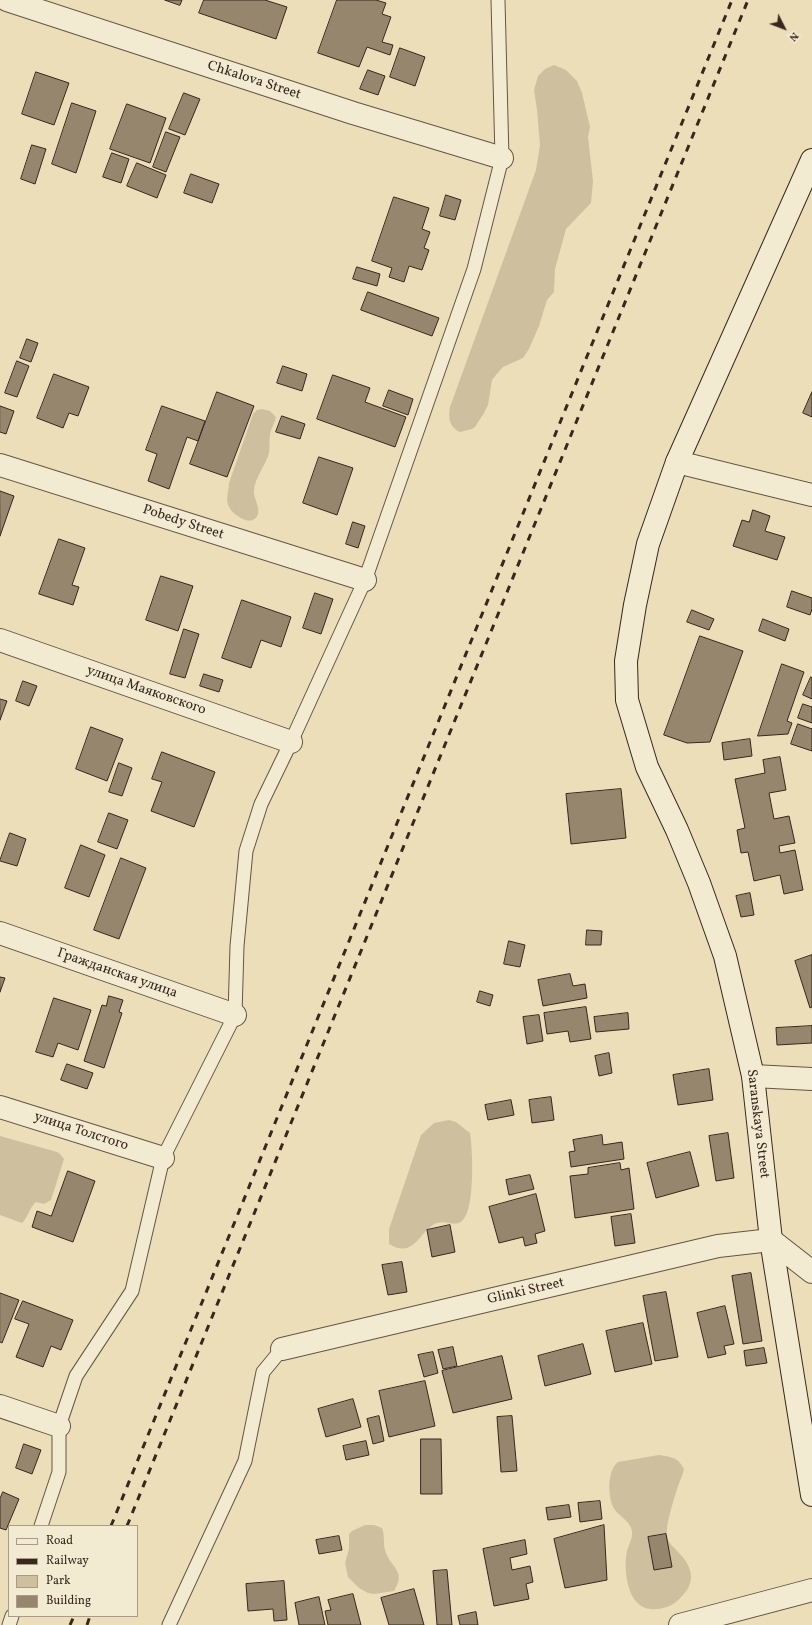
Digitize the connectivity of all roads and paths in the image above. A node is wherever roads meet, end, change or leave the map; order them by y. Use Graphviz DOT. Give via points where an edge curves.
graph roads {
  1 [pos="6,0"];
  2 [pos="498,0"];
  3 [pos="502,158"];
  4 [pos="812,160"];
  5 [pos="678,462"];
  6 [pos="0,465"];
  7 [pos="812,495"];
  8 [pos="365,580"];
  9 [pos="0,640"];
  10 [pos="291,742"];
  11 [pos="0,933"];
  12 [pos="235,1015"];
  13 [pos="753,1076"];
  14 [pos="812,1079"];
  15 [pos="0,1107"];
  16 [pos="163,1158"];
  17 [pos="771,1240"];
  18 [pos="812,1272"];
  19 [pos="282,1349"];
  20 [pos="0,1406"];
  21 [pos="59,1426"];
  22 [pos="812,1495"];
  23 [pos="41,1525"];
  24 [pos="812,1590"];
  25 [pos="169,1625"];
  26 [pos="680,1625"];
  1 -- 3 [label="street, Chkalova Street" via="353,113"];
  2 -- 3 [label="lane"];
  3 -- 8 [label="lane" via="474,269"];
  4 -- 5 [label="street, Saranskaya Street"];
  5 -- 7 [label="street"];
  5 -- 13 [label="street, Saranskaya Street" via="648,544 626,661 627,700 647,767 677,830 725,956"];
  6 -- 8 [label="street, Pobedy Street"];
  8 -- 10 [label="lane"];
  9 -- 10 [label="street, улица Маяковского"];
  10 -- 12 [label="lane" via="261,804 246,851 237,946"];
  11 -- 12 [label="street, Гражданская улица"];
  12 -- 16 [label="lane"];
  13 -- 14 [label="street"];
  13 -- 17 [label="street, Saranskaya Street"];
  15 -- 16 [label="street, улица Толстого"];
  16 -- 21 [label="lane" via="132,1292 76,1376"];
  17 -- 18 [label="street"];
  17 -- 19 [label="street, Glinki Street" via="718,1246"];
  17 -- 22 [label="street, Saranskaya Street"];
  19 -- 25 [label="lane" via="264,1372 245,1461"];
  20 -- 21 [label="street"];
  21 -- 23 [label="lane" via="59,1472"];
  24 -- 26 [label="street"];
}
